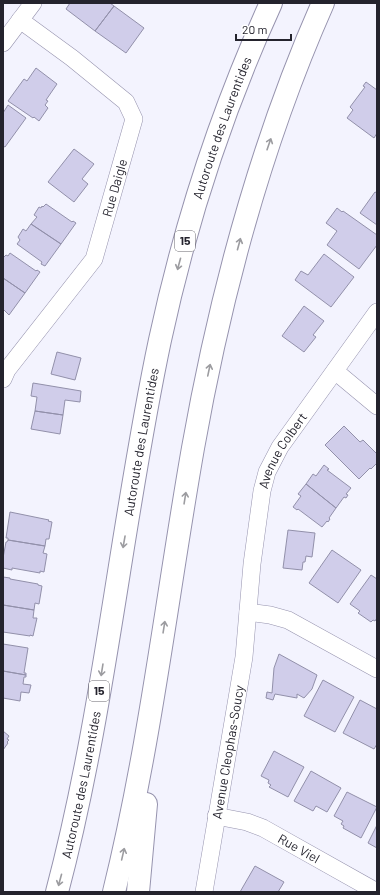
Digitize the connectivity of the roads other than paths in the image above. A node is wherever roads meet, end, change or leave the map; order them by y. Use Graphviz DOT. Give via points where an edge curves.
graph roads {
  1 [pos="33,3"];
  2 [pos="271,3"];
  3 [pos="323,3"];
  4 [pos="20,20"];
  5 [pos="3,43"];
  6 [pos="377,312"];
  7 [pos="335,371"];
  8 [pos="3,379"];
  9 [pos="377,406"];
  10 [pos="248,612"];
  11 [pos="158,665"];
  12 [pos="377,668"];
  13 [pos="216,816"];
  14 [pos="57,892"];
  15 [pos="114,892"];
  16 [pos="138,892"];
  17 [pos="204,892"];
  18 [pos="377,892"];
  1 -- 4 [label="street"];
  2 -- 14 [label="highway, Autoroute des Laurentides / 15, one-way" via="240,76 211,157 170,298 146,413 87,758"];
  11 -- 3 [label="highway, one-way" via="193,448 227,289 266,152 297,65"];
  4 -- 5 [label="street"];
  4 -- 8 [label="street, Rue Daigle" via="126,102 134,119 94,259 7,370"];
  6 -- 7 [label="street, Avenue Colbert"];
  7 -- 9 [label="street"];
  7 -- 10 [label="street, Avenue Colbert" via="280,448 267,472 252,564"];
  10 -- 12 [label="street" via="288,620"];
  10 -- 13 [label="street, Avenue Cleophas-Soucy" via="244,657"];
  15 -- 11 [label="highway, one-way" via="136,796"];
  11 -- 16 [label="highway"];
  13 -- 17 [label="street, Avenue Cleophas-Soucy"];
  13 -- 18 [label="street, Rue Viel" via="258,826"];
}
